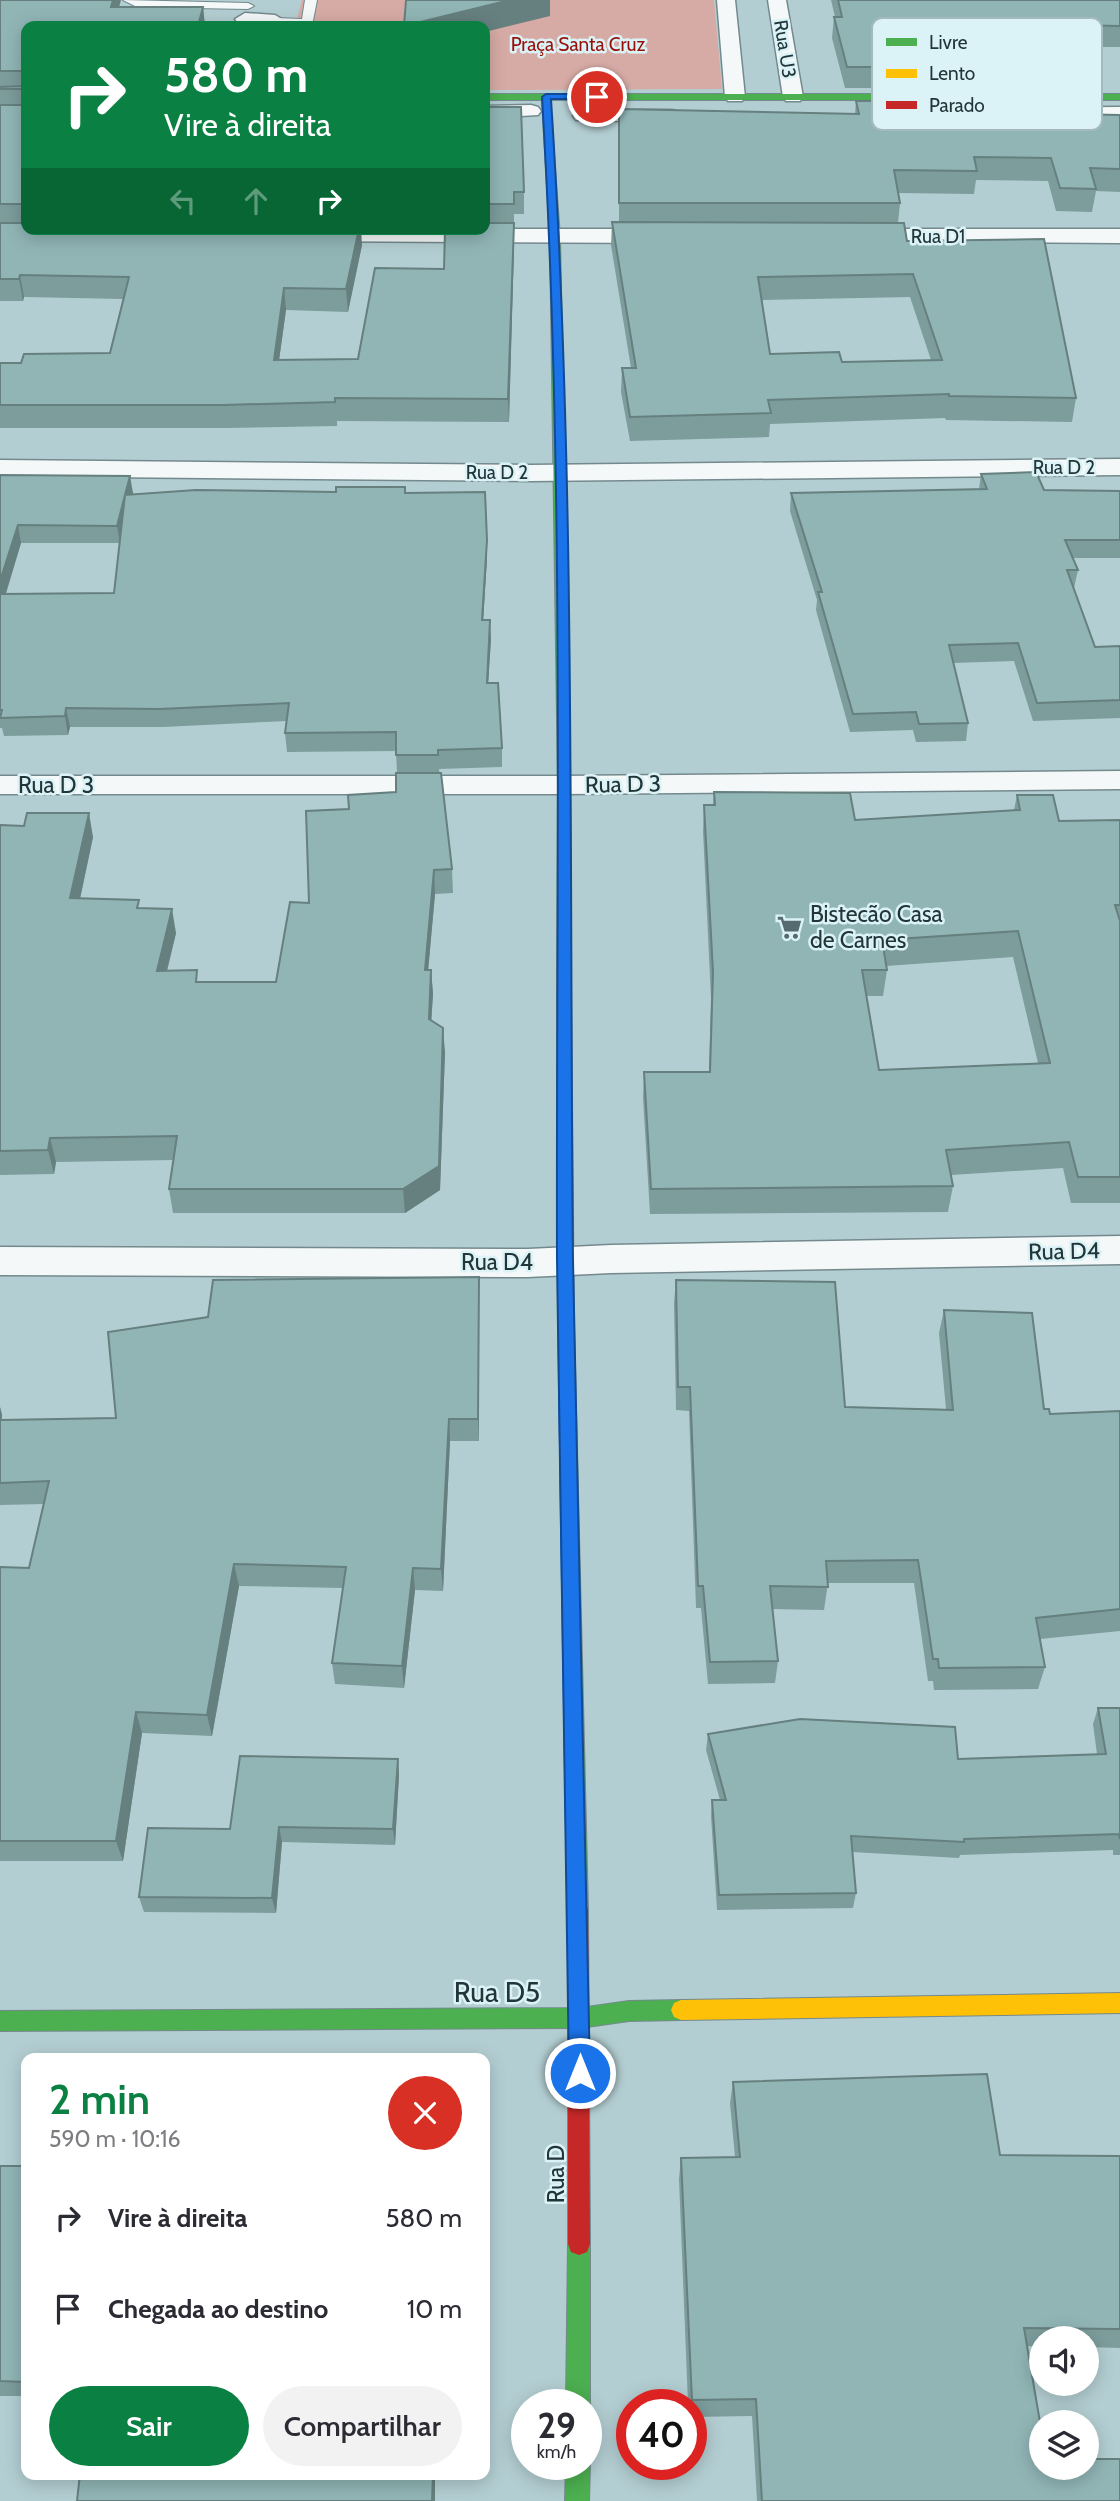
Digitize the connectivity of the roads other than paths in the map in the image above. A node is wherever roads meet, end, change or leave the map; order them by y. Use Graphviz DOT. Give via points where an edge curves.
graph roads {
  1 [pos="129,0"];
  2 [pos="279,0"];
  3 [pos="311,0"];
  4 [pos="726,0"];
  5 [pos="778,0"];
  6 [pos="246,13"];
  7 [pos="266,21"];
  8 [pos="275,21"];
  9 [pos="307,21"];
  10 [pos="735,97"];
  11 [pos="793,97"];
  12 [pos="872,97"];
  13 [pos="1102,97"];
  14 [pos="1120,97"];
  15 [pos="490,98"];
  16 [pos="539,104"];
  17 [pos="490,111"];
  18 [pos="1102,114"];
  19 [pos="1120,114"];
  20 [pos="872,115"];
  21 [pos="583,116"];
  22 [pos="294,236"];
  23 [pos="682,236"];
  24 [pos="832,236"];
  25 [pos="1120,236"];
  26 [pos="555,237"];
  27 [pos="1120,467"];
  28 [pos="0,468"];
  29 [pos="557,472"];
  30 [pos="1120,780"];
  31 [pos="0,785"];
  32 [pos="564,785"];
  33 [pos="1120,1250"];
  34 [pos="0,1261"];
  35 [pos="565,1261"];
  36 [pos="1120,2003"];
  37 [pos="580,2018"];
  38 [pos="0,2021"];
  39 [pos="578,2389"];
  40 [pos="578,2480"];
  41 [pos="577,2501"];
  1 -- 6 [label="lane" via="137,5"];
  2 -- 8 [label="street"];
  3 -- 9 [label="lane"];
  4 -- 10 [label="street"];
  5 -- 11 [label="street, Rua U3"];
  6 -- 7 [label="street"];
  10 -- 11 [label="street"];
  10 -- 16 [label="street"];
  11 -- 12 [label="street"];
  13 -- 14 [label="street"];
  15 -- 16 [label="street"];
  16 -- 17 [label="street"];
  16 -- 26 [label="street, Rua D"];
  18 -- 19 [label="street"];
  20 -- 21 [label="street"];
  22 -- 26 [label="street"];
  23 -- 26 [label="street"];
  24 -- 25 [label="street, Rua D1"];
  26 -- 29 [label="street, Rua D"];
  27 -- 29 [label="street, Rua D 2"];
  28 -- 29 [label="street, Rua D 2"];
  29 -- 32 [label="street, Rua D"];
  30 -- 32 [label="street, Rua D 3"];
  31 -- 32 [label="street, Rua D 3"];
  32 -- 35 [label="street, Rua D"];
  33 -- 35 [label="street, Rua D4"];
  34 -- 35 [label="street, Rua D4"];
  35 -- 37 [label="street, Rua D"];
  36 -- 37 [label="street, Rua D5" via="629,2011"];
  37 -- 38 [label="street, Rua D5"];
  37 -- 39 [label="street, Rua D"];
  40 -- 41 [label="street"];
}
